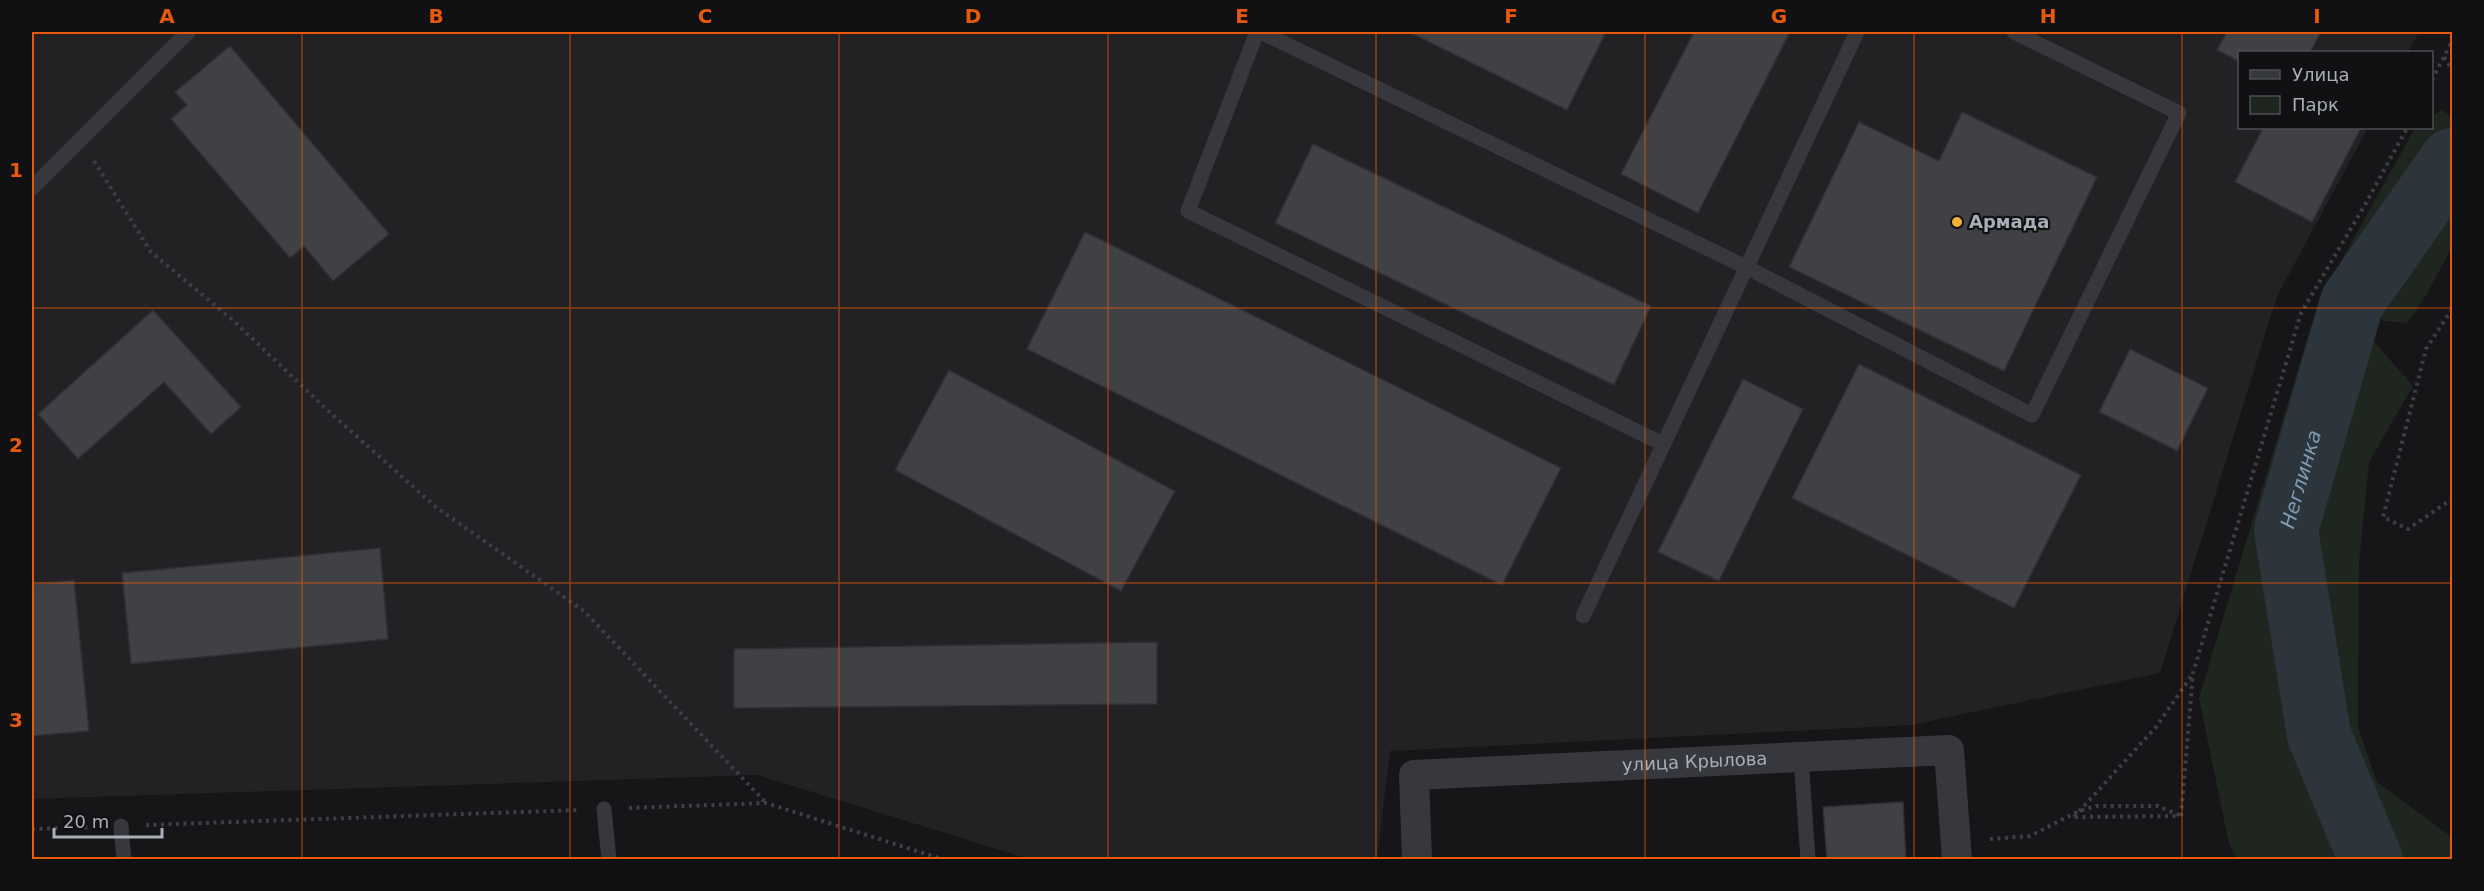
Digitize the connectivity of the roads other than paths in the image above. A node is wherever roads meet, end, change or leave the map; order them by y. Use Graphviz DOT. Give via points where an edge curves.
graph roads {
  1 [pos="188,32"];
  2 [pos="1259,32"];
  3 [pos="1857,32"];
  4 [pos="2014,32"];
  5 [pos="32,188"];
  6 [pos="1746,267"];
  7 [pos="1663,444"];
  8 [pos="1583,616"];
  9 [pos="1801,757"];
  10 [pos="604,809"];
  11 [pos="121,826"];
  12 [pos="1956,851"];
  13 [pos="124,860"];
  14 [pos="609,860"];
  15 [pos="1417,860"];
  16 [pos="1808,860"];
  1 -- 5 [label="lane"];
  2 -- 6 [label="lane"];
  2 -- 7 [label="lane" via="1188,211"];
  3 -- 6 [label="lane"];
  4 -- 6 [label="lane" via="2179,113 2032,415"];
  6 -- 7 [label="lane"];
  7 -- 8 [label="lane"];
  9 -- 12 [label="street, улица Крылова" via="1949,750"];
  9 -- 15 [label="street, улица Крылова" via="1414,775"];
  9 -- 16 [label="lane"];
  10 -- 14 [label="lane"];
  11 -- 13 [label="lane"];
}
